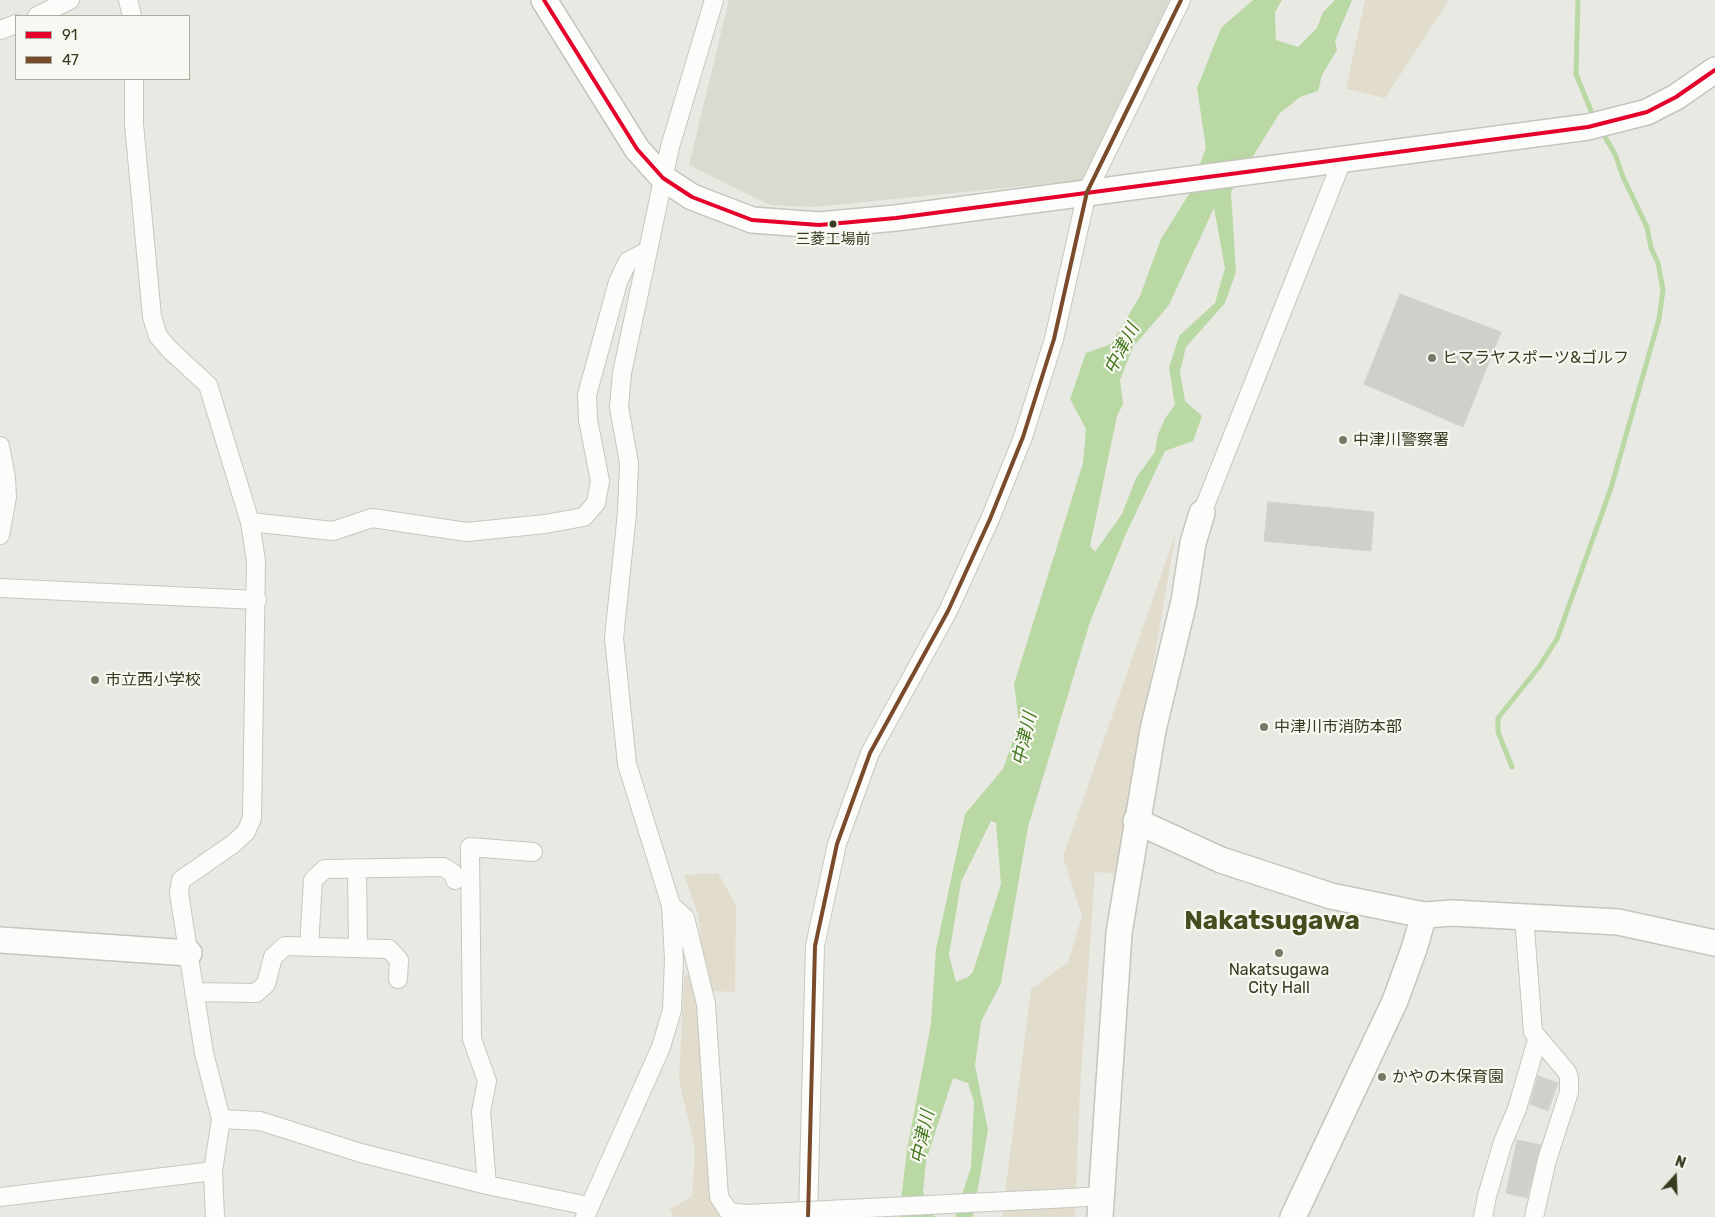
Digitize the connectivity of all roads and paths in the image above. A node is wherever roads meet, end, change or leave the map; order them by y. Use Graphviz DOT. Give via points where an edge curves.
graph roads {
  1 [pos="70,0"];
  2 [pos="128,0"];
  3 [pos="544,0"];
  4 [pos="714,0"];
  5 [pos="1181,0"];
  6 [pos="39,15"];
  7 [pos="132,15"];
  8 [pos="15,24"];
  9 [pos="0,30"];
  10 [pos="1715,70"];
  11 [pos="134,80"];
  12 [pos="1333,160"];
  13 [pos="664,178"];
  14 [pos="1087,192"];
  15 [pos="648,251"];
  16 [pos="0,446"];
  17 [pos="1202,514"];
  18 [pos="250,522"];
  19 [pos="0,535"];
  20 [pos="0,588"];
  21 [pos="257,600"];
  22 [pos="1136,821"];
  23 [pos="533,852"];
  24 [pos="357,868"];
  25 [pos="455,880"];
  26 [pos="671,905"];
  27 [pos="1424,915"];
  28 [pos="1525,929"];
  29 [pos="0,940"];
  30 [pos="1715,943"];
  31 [pos="309,947"];
  32 [pos="358,948"];
  33 [pos="189,953"];
  34 [pos="398,979"];
  35 [pos="194,992"];
  36 [pos="1537,1040"];
  37 [pos="221,1119"];
  38 [pos="213,1171"];
  39 [pos="487,1185"];
  40 [pos="0,1197"];
  41 [pos="1101,1206"];
  42 [pos="587,1211"];
  43 [pos="215,1217"];
  44 [pos="808,1217"];
  45 [pos="1293,1217"];
  46 [pos="1483,1217"];
  47 [pos="1534,1217"];
  1 -- 6 [label="street"];
  2 -- 7 [label="street"];
  3 -- 13 [label="street" via="637,149"];
  4 -- 13 [label="street" via="670,147"];
  5 -- 14 [label="street"];
  8 -- 9 [label="street"];
  10 -- 12 [label="street" via="1647,112 1588,127"];
  11 -- 18 [label="street" via="134,124 152,317 158,336 208,385"];
  12 -- 14 [label="street"];
  12 -- 17 [label="street"];
  13 -- 14 [label="street" via="692,197 752,220 819,225"];
  13 -- 15 [label="street"];
  14 -- 44 [label="street" via="1054,339 1023,437 948,611 870,753 837,844 815,946"];
  15 -- 18 [label="street" via="628,261 618,282 587,395 588,420 600,481 596,504 584,517 467,532 372,518 333,531"];
  15 -- 26 [label="street" via="621,382 619,407 629,463 614,638 627,764"];
  16 -- 19 [label="street" via="7,497"];
  17 -- 22 [label="street" via="1193,543 1184,601 1153,730"];
  18 -- 21 [label="street"];
  20 -- 21 [label="street"];
  21 -- 33 [label="street" via="252,818 246,832 233,844 181,880 179,893"];
  22 -- 27 [label="street" via="1222,860 1312,890"];
  22 -- 41 [label="street" via="1119,933"];
  23 -- 39 [label="street" via="470,847 472,1039 487,1081 481,1112"];
  24 -- 25 [label="street" via="443,867 453,873"];
  24 -- 31 [label="street" via="325,869 313,880"];
  24 -- 32 [label="street"];
  26 -- 41 [label="street, bridge" via="685,918 706,1004 719,1197 729,1212 746,1214 1070,1198"];
  26 -- 42 [label="street" via="672,1010 661,1047"];
  27 -- 30 [label="street" via="1453,913 1618,922"];
  27 -- 45 [label="street" via="1395,1001"];
  28 -- 36 [label="street" via="1531,1024"];
  29 -- 33 [label="street"];
  31 -- 32 [label="street"];
  31 -- 35 [label="street" via="285,946 273,957 266,984 256,993"];
  32 -- 34 [label="street" via="389,949 399,960"];
  33 -- 35 [label="street"];
  35 -- 37 [label="street" via="204,1053"];
  36 -- 46 [label="street" via="1517,1109 1500,1151"];
  36 -- 47 [label="street" via="1567,1072 1569,1092 1547,1160"];
  37 -- 38 [label="street"];
  37 -- 39 [label="street" via="260,1122 361,1153"];
  38 -- 40 [label="street"];
  38 -- 43 [label="street"];
  39 -- 42 [label="street"];
}
